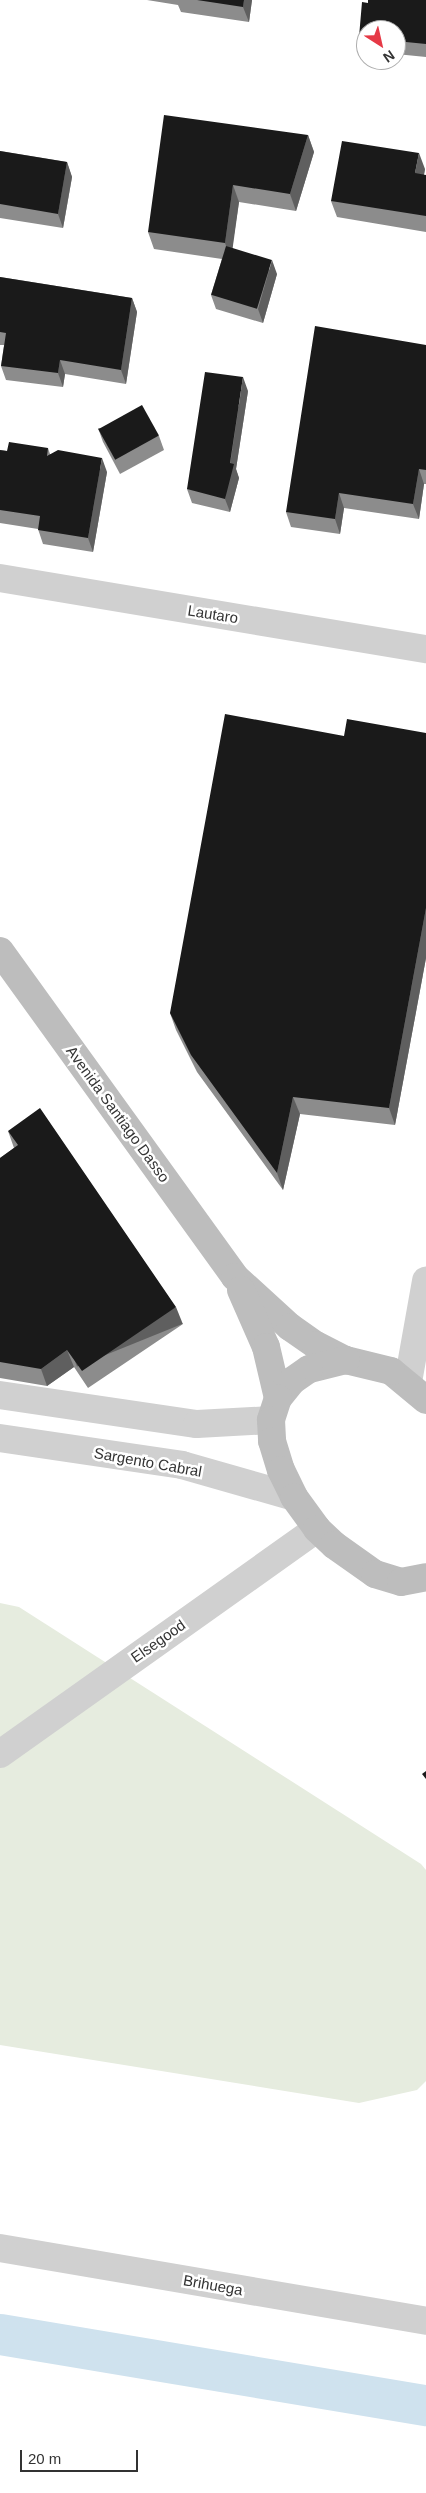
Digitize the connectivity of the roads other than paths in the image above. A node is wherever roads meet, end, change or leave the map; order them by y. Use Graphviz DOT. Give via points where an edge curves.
graph roads {
  1 [pos="0,578"];
  2 [pos="426,649"];
  3 [pos="0,951"];
  4 [pos="235,1277"];
  5 [pos="426,1281"];
  6 [pos="346,1360"];
  7 [pos="417,1391"];
  8 [pos="0,1395"];
  9 [pos="275,1409"];
  10 [pos="0,1438"];
  11 [pos="294,1497"];
  12 [pos="317,1528"];
  13 [pos="414,1580"];
  14 [pos="426,1599"];
  15 [pos="0,1754"];
  16 [pos="0,2248"];
  17 [pos="426,2321"];
  1 -- 2 [label="street, Lautaro"];
  3 -- 4 [label="main road, Avenida Santiago Dasso"];
  4 -- 6 [label="main road, Avenida Santiago Dasso" via="290,1326 316,1345"];
  4 -- 9 [label="main road, Avenida Santiago Dasso" via="266,1348"];
  5 -- 7 [label="street"];
  6 -- 7 [label="main road, Avenida Santiago Dasso" via="390,1371"];
  6 -- 9 [label="main road, Avenida Santiago Dasso" via="309,1368 292,1381"];
  8 -- 9 [label="street" via="197,1424"];
  9 -- 11 [label="main road, Avenida Santiago Dasso" via="272,1441"];
  10 -- 11 [label="street, Sargento Cabral" via="182,1465"];
  11 -- 12 [label="main road, Avenida Santiago Dasso"];
  12 -- 13 [label="main road, Avenida Santiago Dasso" via="375,1574"];
  12 -- 15 [label="street, Elsegood"];
  13 -- 14 [label="main road, Avenida Santiago Dasso"];
  16 -- 17 [label="street, Brihuega"];
}
